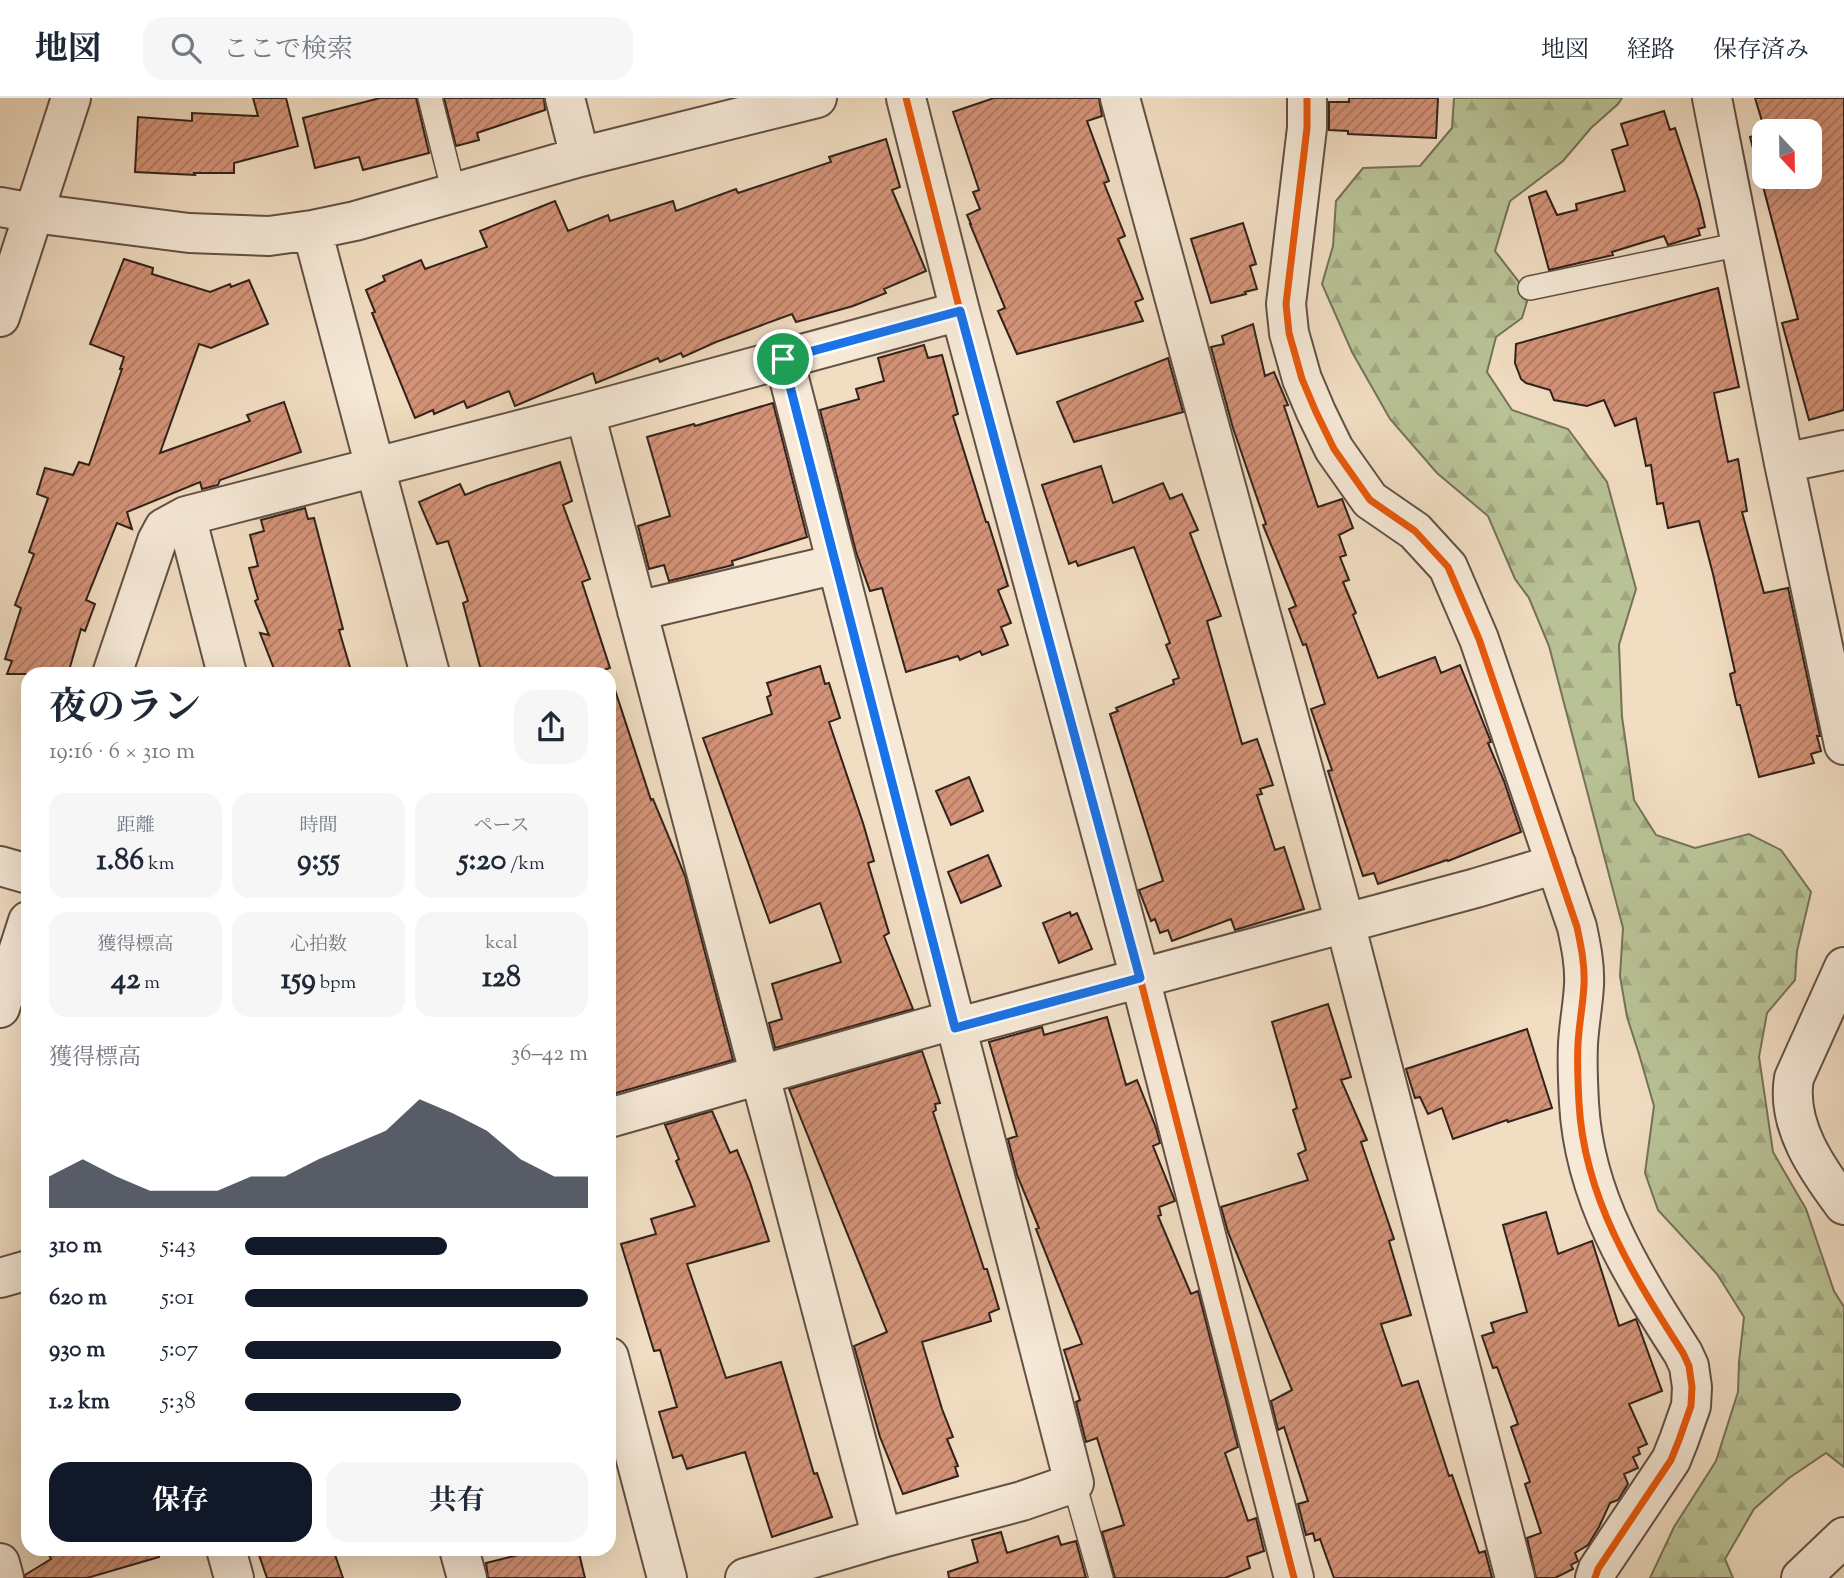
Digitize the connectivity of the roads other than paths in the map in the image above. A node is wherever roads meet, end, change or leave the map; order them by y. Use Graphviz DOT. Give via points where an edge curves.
graph roads {
  1 [pos="71,98"];
  2 [pos="430,98"];
  3 [pos="565,98"];
  4 [pos="817,98"];
  5 [pos="906,98"];
  6 [pos="1120,98"];
  7 [pos="1307,98"];
  8 [pos="1712,98"];
  9 [pos="580,157"];
  10 [pos="454,193"];
  11 [pos="17,210"];
  12 [pos="312,230"];
  13 [pos="1741,244"];
  14 [pos="1530,288"];
  15 [pos="960,311"];
  16 [pos="0,317"];
  17 [pos="783,359"];
  18 [pos="585,413"];
  19 [pos="1844,450"];
  20 [pos="1784,463"];
  21 [pos="376,466"];
  22 [pos="186,516"];
  23 [pos="836,564"];
  24 [pos="637,611"];
  25 [pos="114,667"];
  26 [pos="225,667"];
  27 [pos="428,667"];
  28 [pos="1844,745"];
  29 [pos="1556,864"];
  30 [pos="0,866"];
  31 [pos="21,872"];
  32 [pos="1345,923"];
  33 [pos="21,943"];
  34 [pos="1844,967"];
  35 [pos="1140,978"];
  36 [pos="0,1008"];
  37 [pos="954,1024"];
  38 [pos="760,1076"];
  39 [pos="616,1116"];
  40 [pos="1844,1205"];
  41 [pos="21,1272"];
  42 [pos="0,1278"];
  43 [pos="616,1384"];
  44 [pos="1074,1483"];
  45 [pos="1844,1537"];
  46 [pos="881,1538"];
  47 [pos="228,1556"];
  48 [pos="461,1556"];
  49 [pos="0,1563"];
  50 [pos="4,1578"];
  51 [pos="234,1578"];
  52 [pos="467,1578"];
  53 [pos="667,1578"];
  54 [pos="745,1578"];
  55 [pos="1101,1578"];
  56 [pos="1294,1578"];
  57 [pos="1515,1578"];
  58 [pos="1594,1578"];
  59 [pos="1801,1578"];
  1 -- 11 [label="street"];
  2 -- 10 [label="lane"];
  3 -- 9 [label="street"];
  4 -- 9 [label="street"];
  5 -- 15 [label="street"];
  6 -- 32 [label="street"];
  7 -- 29 [label="street" via="1286,304 1302,379 1334,449 1370,500 1415,531 1448,567 1479,639"];
  8 -- 13 [label="street"];
  9 -- 10 [label="street"];
  10 -- 12 [label="street"];
  11 -- 12 [label="street" via="189,233 269,236"];
  11 -- 16 [label="street"];
  12 -- 21 [label="street"];
  13 -- 14 [label="lane"];
  13 -- 20 [label="street"];
  15 -- 17 [label="street"];
  15 -- 35 [label="street"];
  17 -- 18 [label="street"];
  17 -- 23 [label="street"];
  18 -- 21 [label="street"];
  18 -- 24 [label="street"];
  19 -- 20 [label="street"];
  20 -- 28 [label="street"];
  21 -- 22 [label="street"];
  21 -- 27 [label="street"];
  22 -- 25 [label="street" via="164,528 157,541"];
  22 -- 26 [label="street"];
  23 -- 24 [label="street"];
  23 -- 37 [label="street"];
  24 -- 38 [label="street"];
  29 -- 32 [label="street"];
  29 -- 58 [label="street" via="1583,957 1579,1104 1590,1174 1628,1263 1683,1353 1692,1387 1691,1406 1671,1460"];
  30 -- 31 [label="street"];
  32 -- 35 [label="street"];
  32 -- 57 [label="street"];
  33 -- 36 [label="street"];
  34 -- 40 [label="street" via="1791,1092 1798,1129"];
  35 -- 37 [label="street"];
  35 -- 56 [label="street"];
  37 -- 38 [label="street"];
  37 -- 44 [label="street"];
  38 -- 39 [label="street"];
  38 -- 46 [label="street"];
  41 -- 42 [label="street"];
  43 -- 53 [label="street"];
  44 -- 46 [label="street"];
  44 -- 55 [label="lane"];
  45 -- 59 [label="street"];
  46 -- 54 [label="street"];
  47 -- 51 [label="street"];
  48 -- 52 [label="street"];
  49 -- 50 [label="street"];
}
